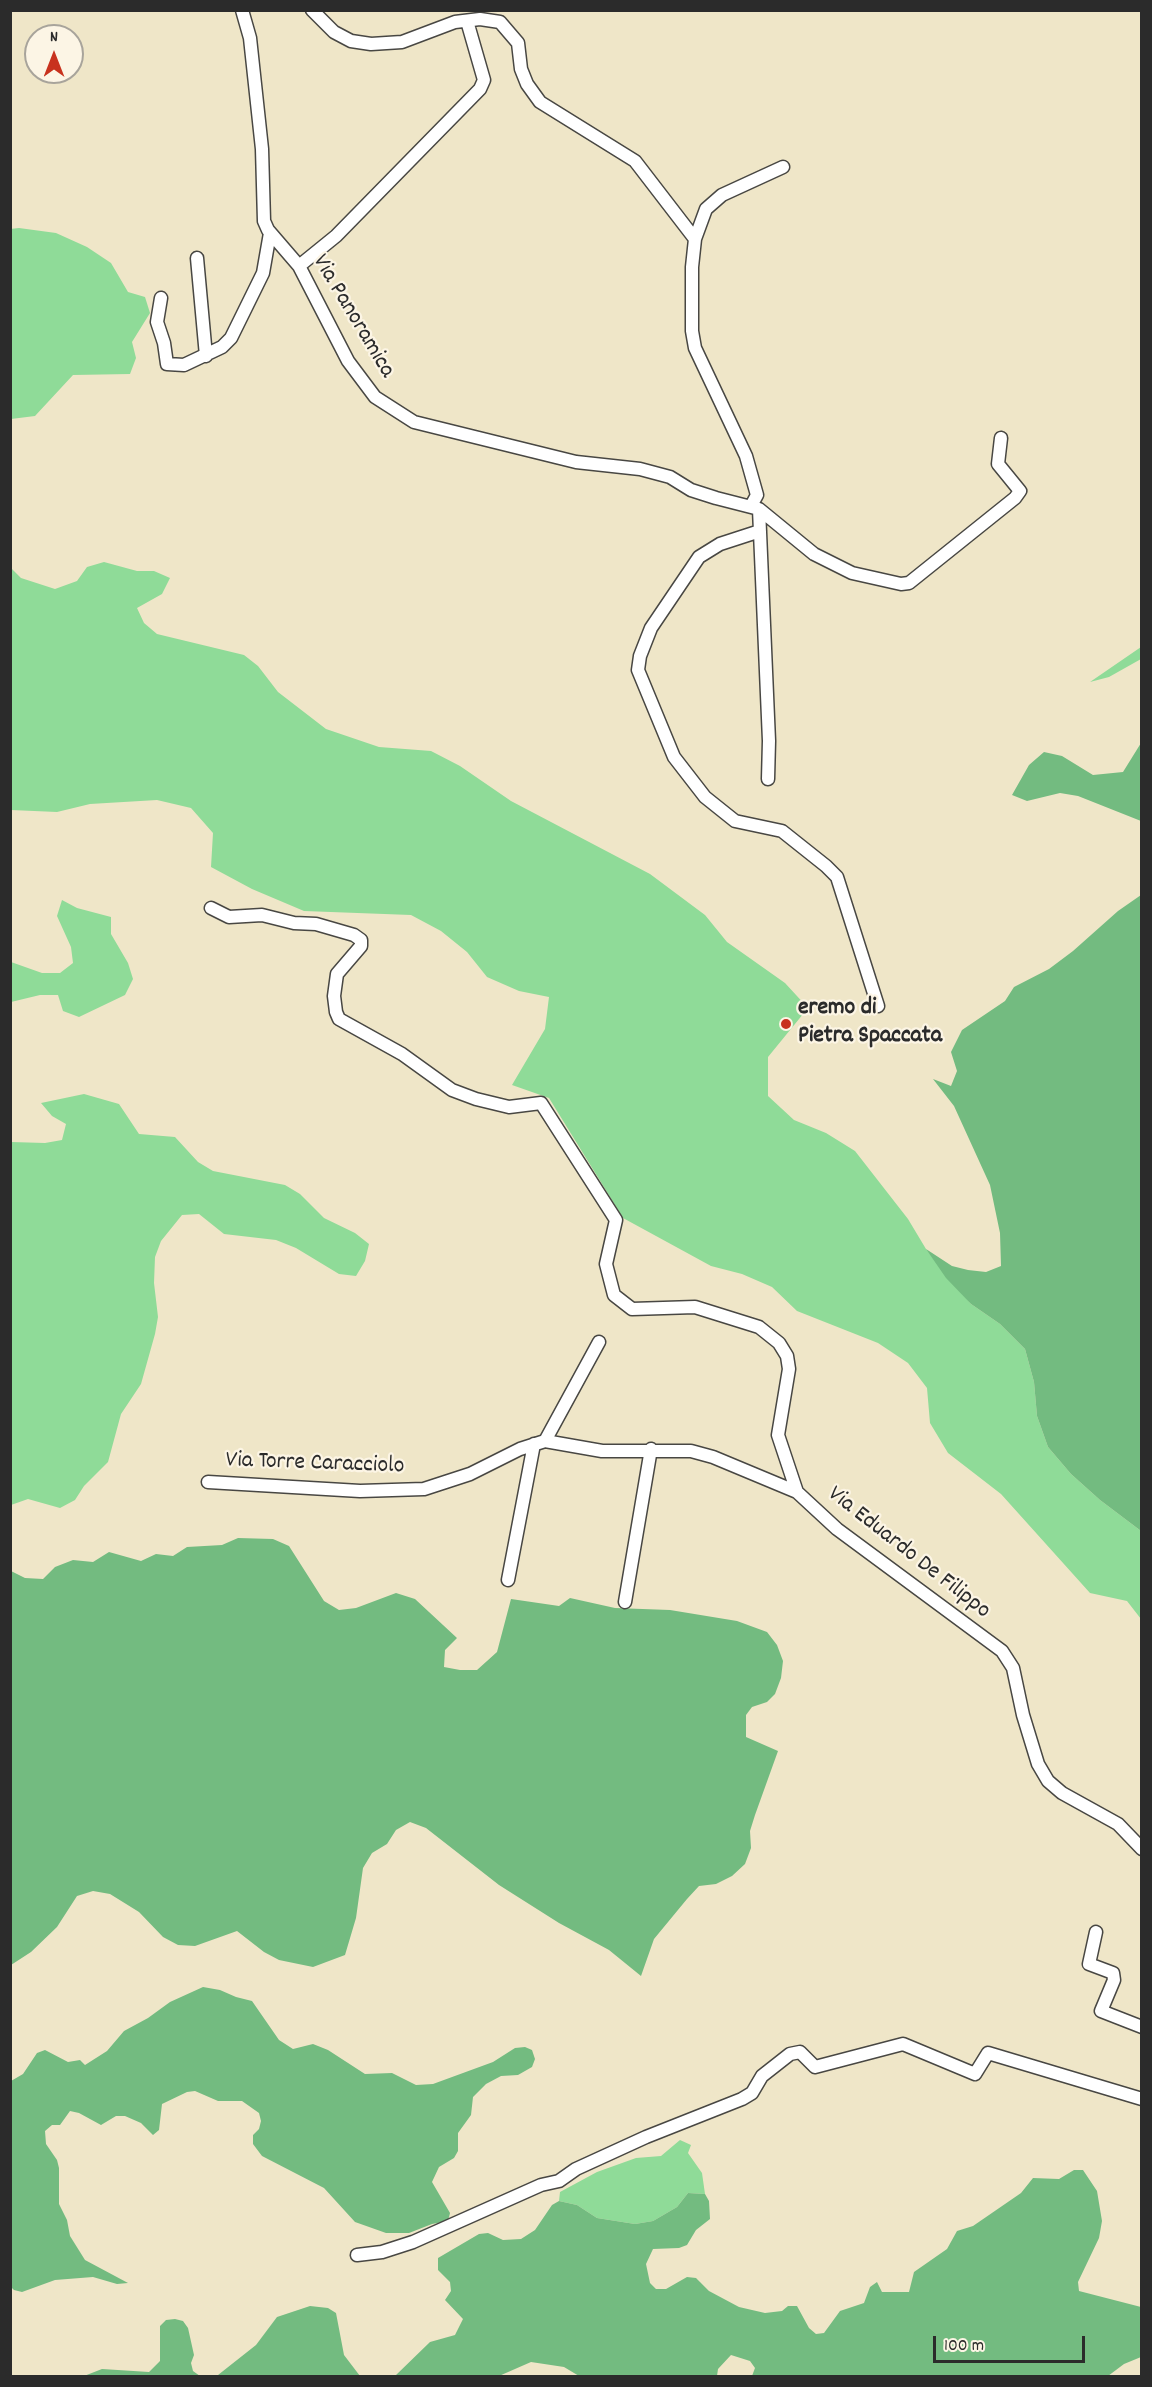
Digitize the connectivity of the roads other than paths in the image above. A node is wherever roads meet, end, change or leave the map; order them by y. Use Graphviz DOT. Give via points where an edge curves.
graph roads {
  1 [pos="242,10"];
  2 [pos="312,10"];
  3 [pos="467,21"];
  4 [pos="783,167"];
  5 [pos="270,233"];
  6 [pos="695,239"];
  7 [pos="197,258"];
  8 [pos="299,266"];
  9 [pos="161,298"];
  10 [pos="206,356"];
  11 [pos="1001,438"];
  12 [pos="755,507"];
  13 [pos="760,531"];
  14 [pos="768,778"];
  15 [pos="211,908"];
  16 [pos="878,1006"];
  17 [pos="599,1342"];
  18 [pos="539,1443"];
  19 [pos="651,1449"];
  20 [pos="208,1482"];
  21 [pos="797,1492"];
  22 [pos="508,1580"];
  23 [pos="625,1602"];
  24 [pos="1142,1849"];
  25 [pos="1096,1932"];
  26 [pos="1142,2027"];
  27 [pos="1142,2099"];
  28 [pos="357,2255"];
  1 -- 5 [label="street, Via Panoramica" via="250,38 261,137 264,220"];
  2 -- 3 [label="street" via="334,32 351,41 371,44 402,42"];
  3 -- 6 [label="street" via="500,22 518,43 521,69 540,102 635,161"];
  3 -- 8 [label="street" via="484,80 480,89 336,236"];
  4 -- 6 [label="street" via="713,201"];
  5 -- 8 [label="street, Via Panoramica"];
  5 -- 10 [label="street" via="263,273 231,338"];
  6 -- 12 [label="street" via="694,348 746,456 757,495"];
  7 -- 10 [label="street"];
  8 -- 12 [label="street, Via Panoramica" via="348,361 375,398 414,422 576,462 640,469 670,477 691,490"];
  9 -- 10 [label="street" via="157,322 167,364 184,365"];
  11 -- 12 [label="street" via="998,464 1020,491 1016,498 909,583 891,583 852,573 814,555"];
  12 -- 13 [label="street"];
  13 -- 14 [label="street"];
  13 -- 16 [label="street" via="720,544 699,557 651,628 639,670 674,757 705,797 735,821 782,831 837,877"];
  15 -- 21 [label="street, Via Eduardo De Filippo" via="229,917 262,915 354,935 361,940 360,946 337,974 334,996 339,1018 402,1054 452,1090 509,1107 541,1103 616,1220 606,1264 614,1294 632,1308 695,1307 759,1327 779,1343 789,1369 778,1435"];
  17 -- 18 [label="street"];
  18 -- 19 [label="street" via="602,1451"];
  18 -- 20 [label="street, Via Torre Caracciolo" via="470,1474 424,1489 360,1491"];
  18 -- 22 [label="street"];
  19 -- 21 [label="street" via="691,1451 713,1457"];
  19 -- 23 [label="street"];
  21 -- 24 [label="street, Via Eduardo De Filippo" via="837,1529 1002,1651 1013,1668 1023,1716 1047,1781 1118,1824"];
  25 -- 26 [label="street" via="1089,1964 1113,1973 1114,1980 1101,2011"];
  27 -- 28 [label="street" via="988,2053 975,2074 903,2044 814,2067 800,2052 790,2054 762,2076 752,2093 742,2099 646,2137 576,2169 559,2181 540,2185 413,2242"];
}
